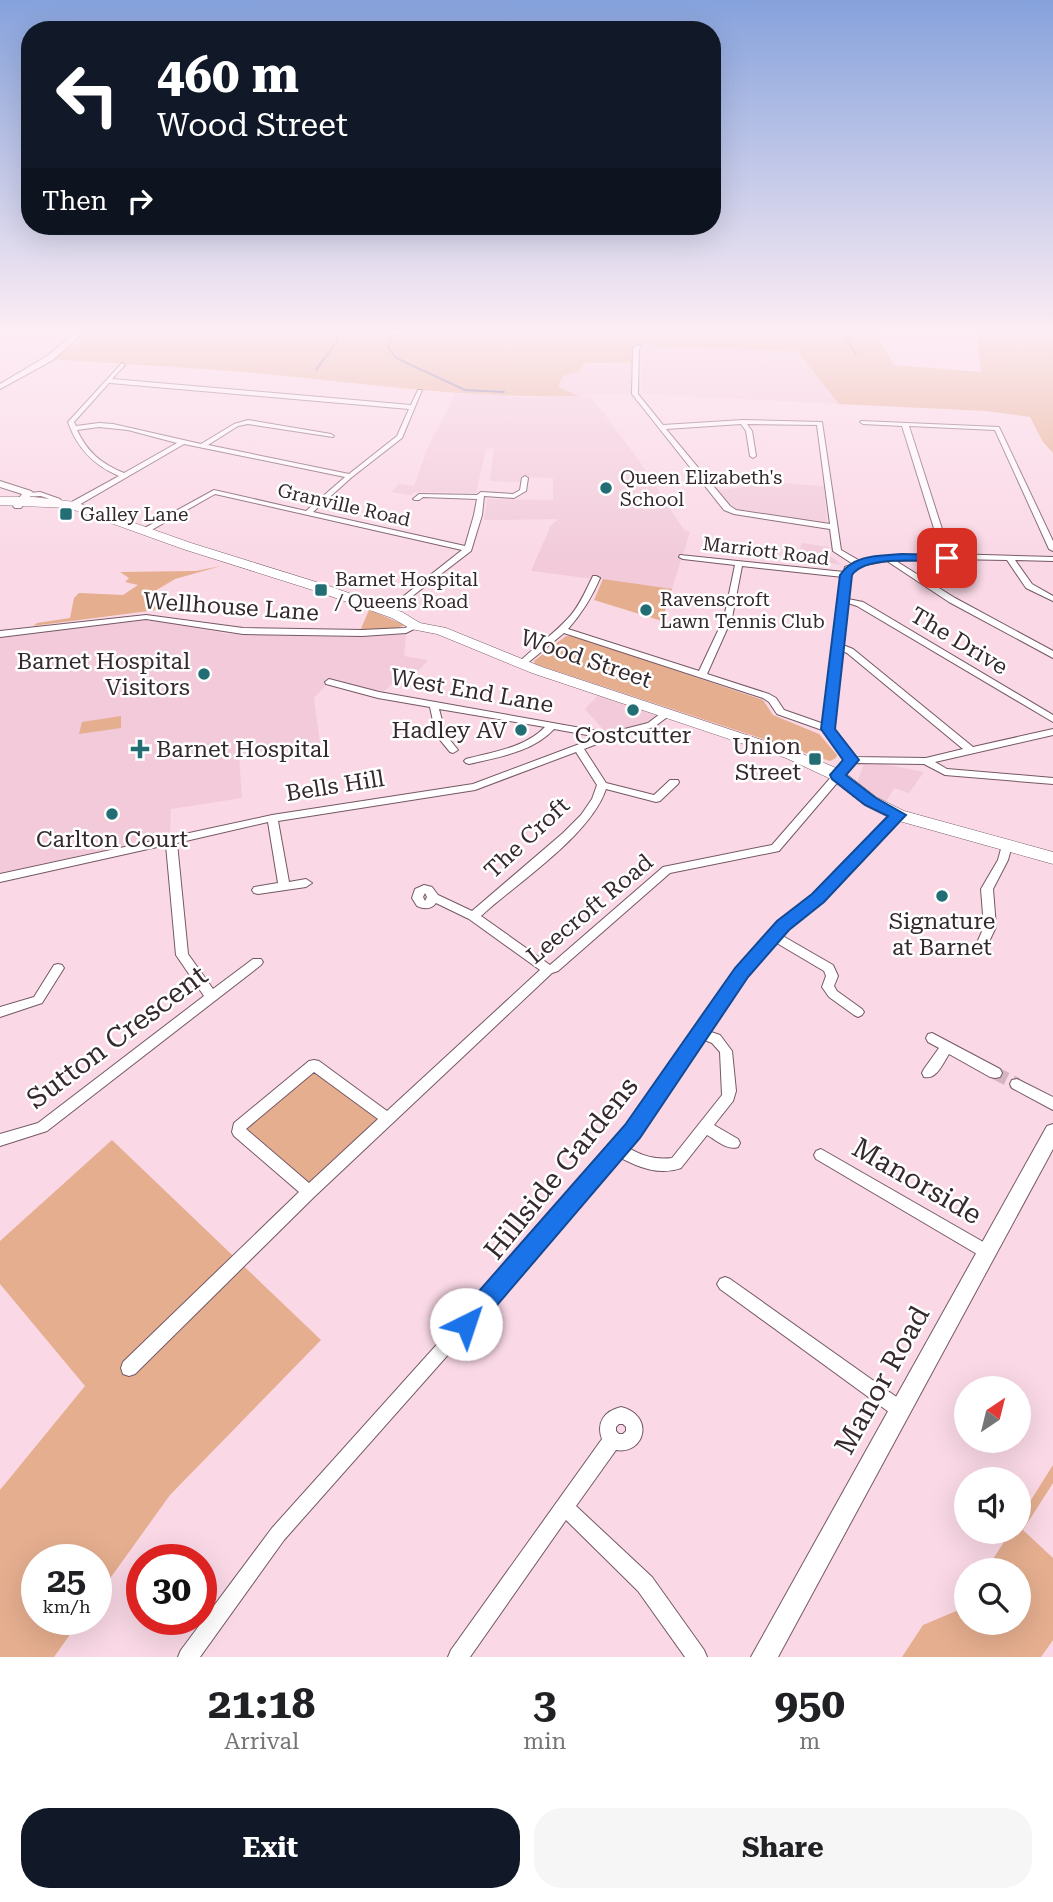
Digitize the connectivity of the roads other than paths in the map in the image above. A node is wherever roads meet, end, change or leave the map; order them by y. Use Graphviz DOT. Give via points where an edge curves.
graph roads {
  1 [pos="88,407"];
  2 [pos="411,407"];
  3 [pos="646,407"];
  4 [pos="743,422"];
  5 [pos="863,422"];
  6 [pos="905,424"];
  7 [pos="72,426"];
  8 [pos="662,427"];
  9 [pos="331,436"];
  10 [pos="183,442"];
  11 [pos="202,446"];
  12 [pos="753,456"];
  13 [pos="124,475"];
  14 [pos="350,476"];
  15 [pos="526,478"];
  16 [pos="0,484"];
  17 [pos="417,496"];
  18 [pos="481,496"];
  19 [pos="23,501"];
  20 [pos="0,503"];
  21 [pos="64,506"];
  22 [pos="308,513"];
  23 [pos="834,527"];
  24 [pos="145,530"];
  25 [pos="468,549"];
  26 [pos="1053,549"];
  27 [pos="683,557"];
  28 [pos="887,558"];
  29 [pos="947,558"];
  30 [pos="1010,559"];
  31 [pos="1053,559"];
  32 [pos="738,563"];
  33 [pos="857,564"];
  34 [pos="846,575"];
  35 [pos="596,578"];
  36 [pos="1053,599"];
  37 [pos="844,600"];
  38 [pos="389,612"];
  39 [pos="416,626"];
  40 [pos="564,630"];
  41 [pos="0,634"];
  42 [pos="839,646"];
  43 [pos="1053,656"];
  44 [pos="521,664"];
  45 [pos="702,674"];
  46 [pos="329,682"];
  47 [pos="434,705"];
  48 [pos="667,713"];
  49 [pos="1053,719"];
  50 [pos="552,725"];
  51 [pos="828,729"];
  52 [pos="1053,732"];
  53 [pos="609,736"];
  54 [pos="579,748"];
  55 [pos="453,750"];
  56 [pos="970,750"];
  57 [pos="851,760"];
  58 [pos="469,761"];
  59 [pos="926,761"];
  60 [pos="837,775"];
  61 [pos="1053,781"];
  62 [pos="674,782"];
  63 [pos="602,785"];
  64 [pos="898,815"];
  65 [pos="272,818"];
  66 [pos="171,839"];
  67 [pos="1007,845"];
  68 [pos="1053,858"];
  69 [pos="0,878"];
  70 [pos="306,883"];
  71 [pos="284,886"];
  72 [pos="258,890"];
  73 [pos="434,898"];
  74 [pos="472,916"];
  75 [pos="773,936"];
  76 [pos="982,945"];
  77 [pos="257,962"];
  78 [pos="58,968"];
  79 [pos="548,970"];
  80 [pos="212,997"];
  81 [pos="0,1012"];
  82 [pos="858,1012"];
  83 [pos="701,1034"];
  84 [pos="932,1038"];
  85 [pos="947,1046"];
  86 [pos="929,1073"];
  87 [pos="995,1073"];
  88 [pos="1017,1084"];
  89 [pos="1053,1104"];
  90 [pos="388,1118"];
  91 [pos="705,1127"];
  92 [pos="1053,1132"];
  93 [pos="0,1140"];
  94 [pos="733,1143"];
  95 [pos="618,1149"];
  96 [pos="821,1155"];
  97 [pos="309,1192"];
  98 [pos="987,1252"];
  99 [pos="725,1284"];
  100 [pos="129,1368"];
  101 [pos="899,1409"];
  102 [pos="613,1439"];
  103 [pos="565,1507"];
  104 [pos="188,1657"];
  105 [pos="458,1657"];
  106 [pos="697,1657"];
  107 [pos="764,1657"];
  1 -- 7 [label="street"];
  2 -- 14 [label="street" via="400,437"];
  3 -- 8 [label="street"];
  4 -- 8 [label="street"];
  4 -- 12 [label="street"];
  4 -- 23 [label="street" via="820,422"];
  5 -- 6 [label="street"];
  6 -- 26 [label="street" via="997,428"];
  6 -- 29 [label="street"];
  7 -- 10 [label="street" via="108,426"];
  7 -- 13 [label="street" via="94,462"];
  8 -- 23 [label="street" via="729,510"];
  9 -- 11 [label="street" via="248,422"];
  10 -- 11 [label="street"];
  10 -- 13 [label="street"];
  11 -- 14 [label="street"];
  13 -- 21 [label="street"];
  14 -- 22 [label="street"];
  15 -- 18 [label="street" via="518,495"];
  16 -- 19 [label="street" via="23,490"];
  17 -- 18 [label="street"];
  18 -- 25 [label="street"];
  19 -- 20 [label="main road, Wood Street"];
  19 -- 21 [label="main road, Wood Street"];
  21 -- 24 [label="main road, Wood Street"];
  22 -- 24 [label="street, Granville Road" via="214,492"];
  22 -- 25 [label="street, Granville Road"];
  23 -- 33 [label="street" via="837,551"];
  24 -- 38 [label="main road, Wood Street"];
  25 -- 38 [label="street"];
  27 -- 32 [label="street, Marriott Road"];
  28 -- 29 [label="street"];
  28 -- 33 [label="street"];
  28 -- 43 [label="street"];
  29 -- 30 [label="street"];
  30 -- 31 [label="street"];
  30 -- 36 [label="street" via="1029,586"];
  32 -- 34 [label="street, Marriott Road"];
  32 -- 45 [label="street" via="728,618"];
  33 -- 34 [label="street"];
  34 -- 37 [label="street"];
  35 -- 40 [label="street" via="582,610"];
  37 -- 42 [label="street"];
  37 -- 49 [label="street, The Drive" via="860,604"];
  38 -- 39 [label="main road, Wood Street"];
  39 -- 41 [label="street, Wellhouse Lane" via="362,634 243,631 146,618"];
  39 -- 44 [label="main road, Wood Street"];
  40 -- 44 [label="street"];
  40 -- 45 [label="street"];
  42 -- 51 [label="street"];
  42 -- 56 [label="street"];
  44 -- 48 [label="main road, Wood Street"];
  45 -- 51 [label="street" via="770,698 780,712"];
  46 -- 47 [label="street, West End Lane"];
  47 -- 50 [label="street, West End Lane"];
  47 -- 55 [label="street" via="441,734"];
  48 -- 53 [label="street, Bells Hill" via="651,725"];
  48 -- 60 [label="main road, Wood Street" via="776,749"];
  50 -- 53 [label="street, West End Lane"];
  50 -- 58 [label="street" via="547,733 524,744"];
  51 -- 57 [label="street"];
  52 -- 56 [label="street"];
  53 -- 54 [label="street, Bells Hill"];
  54 -- 63 [label="street"];
  54 -- 65 [label="street, Bells Hill" via="475,787"];
  56 -- 59 [label="street"];
  57 -- 59 [label="street"];
  57 -- 60 [label="street, Leecroft Road"];
  59 -- 61 [label="street" via="945,772"];
  60 -- 64 [label="main road, Wood Street" via="870,801"];
  60 -- 79 [label="street, Leecroft Road" via="775,848 667,870"];
  62 -- 63 [label="street" via="656,799"];
  63 -- 74 [label="street, The Croft" via="597,801 547,855"];
  64 -- 67 [label="main road, Wood Street"];
  64 -- 75 [label="street, Hillside Gardens" via="824,893"];
  65 -- 66 [label="street, Bells Hill"];
  65 -- 71 [label="street"];
  66 -- 69 [label="street, Bells Hill"];
  66 -- 80 [label="street" via="182,956"];
  67 -- 68 [label="main road, Wood Street"];
  67 -- 76 [label="street" via="987,889 990,927"];
  70 -- 71 [label="street"];
  71 -- 72 [label="street"];
  73 -- 74 [label="street"];
  74 -- 79 [label="street"];
  75 -- 82 [label="street" via="829,968 832,994"];
  75 -- 83 [label="street, Hillside Gardens" via="741,972"];
  77 -- 80 [label="street, Sutton Crescent"];
  78 -- 81 [label="street" via="38,1000"];
  79 -- 90 [label="street, Leecroft Road"];
  80 -- 93 [label="street, Sutton Crescent" via="42,1127"];
  83 -- 91 [label="street" via="716,1039 726,1051 730,1091"];
  83 -- 95 [label="street, Hillside Gardens"];
  84 -- 85 [label="street"];
  85 -- 86 [label="street"];
  85 -- 87 [label="street"];
  88 -- 89 [label="street"];
  90 -- 97 [label="street, Leecroft Road"];
  90 -- 97 [label="street" via="314,1065 239,1127 239,1132"];
  91 -- 94 [label="street"];
  91 -- 95 [label="street" via="676,1164 646,1164"];
  92 -- 98 [label="street, Manor Road"];
  95 -- 104 [label="street, Hillside Gardens" via="278,1534"];
  96 -- 98 [label="street, Manorside"];
  97 -- 100 [label="street, Leecroft Road"];
  98 -- 101 [label="street, Manor Road"];
  99 -- 101 [label="street"];
  101 -- 107 [label="street, Manor Road"];
  102 -- 103 [label="street"];
  103 -- 105 [label="street"];
  103 -- 106 [label="street" via="645,1584"];
}
